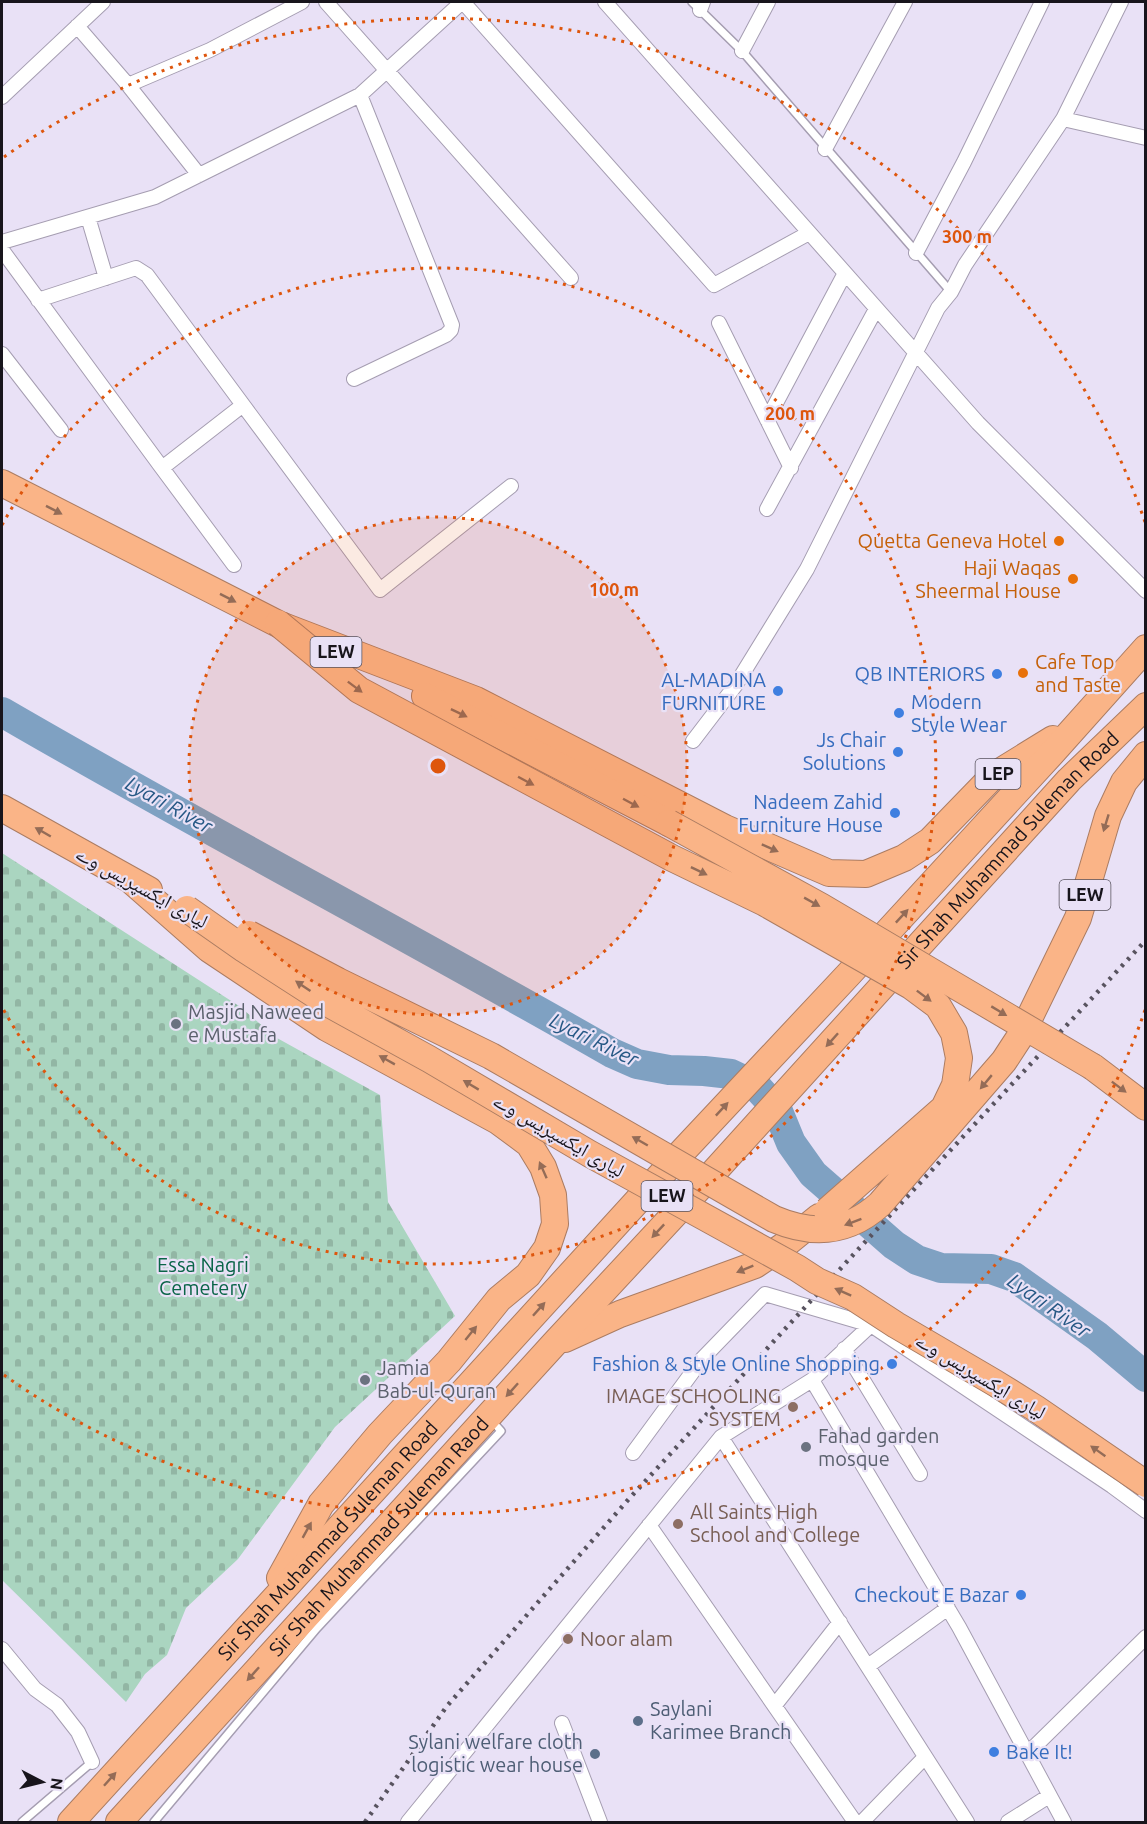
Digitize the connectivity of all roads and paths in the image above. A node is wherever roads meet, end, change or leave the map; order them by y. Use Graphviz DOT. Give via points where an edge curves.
graph roads {
  1 [pos="104,2"];
  2 [pos="302,2"];
  3 [pos="326,2"];
  4 [pos="463,2"];
  5 [pos="605,2"];
  6 [pos="768,2"];
  7 [pos="905,2"];
  8 [pos="1042,2"];
  9 [pos="1121,2"];
  10 [pos="698,4"];
  11 [pos="77,26"];
  12 [pos="742,51"];
  13 [pos="387,70"];
  14 [pos="128,85"];
  15 [pos="360,95"];
  16 [pos="2,97"];
  17 [pos="1062,119"];
  18 [pos="1146,138"];
  19 [pos="825,149"];
  20 [pos="199,175"];
  21 [pos="88,217"];
  22 [pos="809,233"];
  23 [pos="2,242"];
  24 [pos="2,250"];
  25 [pos="916,253"];
  26 [pos="845,273"];
  27 [pos="106,278"];
  28 [pos="571,278"];
  29 [pos="951,292"];
  30 [pos="38,300"];
  31 [pos="876,309"];
  32 [pos="719,323"];
  33 [pos="916,353"];
  34 [pos="2,354"];
  35 [pos="354,379"];
  36 [pos="243,405"];
  37 [pos="767,420"];
  38 [pos="62,430"];
  39 [pos="162,468"];
  40 [pos="790,468"];
  41 [pos="2,483"];
  42 [pos="511,486"];
  43 [pos="767,509"];
  44 [pos="234,565"];
  45 [pos="1144,585"];
  46 [pos="278,623"];
  47 [pos="1146,648"];
  48 [pos="1145,707"];
  49 [pos="1079,723"];
  50 [pos="693,741"];
  51 [pos="1146,755"];
  52 [pos="1124,782"];
  53 [pos="2,808"];
  54 [pos="930,841"];
  55 [pos="134,883"];
  56 [pos="187,909"];
  57 [pos="1146,1107"];
  58 [pos="712,1173"];
  59 [pos="870,1325"];
  60 [pos="554,1344"];
  61 [pos="844,1349"];
  62 [pos="812,1380"];
  63 [pos="488,1416"];
  64 [pos="721,1437"];
  65 [pos="633,1453"];
  66 [pos="920,1474"];
  67 [pos="1146,1484"];
  68 [pos="1146,1511"];
  69 [pos="649,1525"];
  70 [pos="948,1608"];
  71 [pos="258,1618"];
  72 [pos="840,1622"];
  73 [pos="1146,1636"];
  74 [pos="2,1649"];
  75 [pos="867,1666"];
  76 [pos="776,1705"];
  77 [pos="562,1723"];
  78 [pos="1027,1754"];
  79 [pos="925,1757"];
  80 [pos="92,1762"];
  81 [pos="1049,1796"];
  82 [pos="22,1822"];
  83 [pos="71,1822"];
  84 [pos="119,1822"];
  85 [pos="154,1822"];
  86 [pos="408,1822"];
  87 [pos="600,1822"];
  88 [pos="855,1822"];
  89 [pos="862,1822"];
  90 [pos="967,1822"];
  91 [pos="1008,1822"];
  92 [pos="1064,1822"];
  1 -- 11 [label="street"];
  2 -- 14 [label="street" via="210,50"];
  3 -- 13 [label="street"];
  4 -- 13 [label="street"];
  4 -- 22 [label="street" via="714,285"];
  5 -- 22 [label="street"];
  6 -- 12 [label="street"];
  7 -- 19 [label="street"];
  8 -- 25 [label="street"];
  9 -- 17 [label="street"];
  10 -- 12 [label="lane"];
  11 -- 14 [label="street"];
  11 -- 16 [label="street"];
  12 -- 19 [label="lane"];
  13 -- 15 [label="street"];
  13 -- 28 [label="street"];
  14 -- 20 [label="street"];
  15 -- 20 [label="street"];
  15 -- 35 [label="street" via="452,325 446,335"];
  17 -- 18 [label="street"];
  17 -- 29 [label="street"];
  19 -- 25 [label="lane"];
  20 -- 21 [label="street" via="155,196"];
  21 -- 23 [label="street"];
  21 -- 27 [label="street"];
  22 -- 26 [label="street"];
  24 -- 30 [label="street"];
  25 -- 29 [label="lane"];
  26 -- 31 [label="street"];
  26 -- 37 [label="street"];
  27 -- 30 [label="street"];
  27 -- 36 [label="street" via="136,268 147,275"];
  29 -- 33 [label="street" via="938,308"];
  30 -- 39 [label="street"];
  31 -- 33 [label="street"];
  31 -- 40 [label="street"];
  32 -- 37 [label="street"];
  33 -- 45 [label="street" via="978,423"];
  33 -- 50 [label="street" via="807,568 735,686"];
  34 -- 38 [label="street"];
  36 -- 39 [label="street"];
  36 -- 42 [label="street" via="380,590"];
  37 -- 40 [label="street"];
  39 -- 44 [label="street"];
  40 -- 43 [label="street"];
  41 -- 46 [label="highway, LEW, one-way"];
  46 -- 54 [label="highway, LEW, one-way" via="476,700 725,828 829,873 866,874 904,858"];
  46 -- 57 [label="highway, LEW, one-way, bridge" via="476,721 812,901 1093,1067"];
  46 -- 60 [label="highway, LEW, one-way, bridge" via="359,690 672,858 765,903 911,986 938,1006 954,1033 959,1058 955,1085 944,1108 782,1247 755,1265 620,1314"];
  47 -- 49 [label="highway, Sir Shah Muhammad Suleman Road"];
  48 -- 52 [label="highway"];
  48 -- 58 [label="highway, Sir Shah Muhammad Suleman Road, one-way" via="1069,780"];
  49 -- 54 [label="highway, LEP" via="993,776"];
  71 -- 49 [label="highway, Sir Shah Muhammad Suleman Road, one-way"];
  51 -- 52 [label="highway, LEW"];
  52 -- 56 [label="highway, LEW, one-way, bridge" via="1108,816 1078,918 1021,1035 1004,1061 880,1204 853,1223 820,1230 774,1219 491,1056 249,934"];
  55 -- 53 [label="highway, لیاری ایکسپریس وے / LEW, one-way"];
  55 -- 56 [label="highway, لیاری ایکسپریس وے / LEW"];
  71 -- 55 [label="highway, LEW, one-way" via="321,1504 449,1361 498,1299 528,1275 547,1248 555,1224 553,1195 529,1144 498,1121 327,1028 209,949"];
  67 -- 56 [label="highway, لیاری ایکسپریس وے / LEW, one-way, bridge" via="1035,1408 853,1297 817,1281 331,1005"];
  58 -- 60 [label="highway, Sir Shah Muhammad Suleman Raod, one-way"];
  59 -- 61 [label="street"];
  59 -- 65 [label="street" via="765,1294 702,1359"];
  59 -- 68 [label="street"];
  60 -- 63 [label="highway, Sir Shah Muhammad Suleman Raod, one-way"];
  61 -- 62 [label="street"];
  61 -- 66 [label="street"];
  62 -- 64 [label="street"];
  62 -- 70 [label="street"];
  63 -- 84 [label="highway, Sir Shah Muhammad Suleman Raod, one-way"];
  63 -- 85 [label="lane" via="501,1431 317,1628"];
  64 -- 69 [label="street"];
  64 -- 72 [label="street"];
  69 -- 76 [label="street"];
  69 -- 86 [label="street"];
  70 -- 75 [label="street"];
  70 -- 78 [label="street"];
  83 -- 71 [label="highway, Sir Shah Muhammad Suleman Road, one-way"];
  72 -- 75 [label="street"];
  72 -- 76 [label="street"];
  73 -- 78 [label="street"];
  74 -- 80 [label="street" via="35,1689 57,1705 78,1732"];
  75 -- 79 [label="street"];
  76 -- 88 [label="street"];
  77 -- 87 [label="street"];
  78 -- 81 [label="street"];
  79 -- 89 [label="street"];
  79 -- 90 [label="street"];
  80 -- 82 [label="lane"];
  81 -- 91 [label="street"];
  81 -- 92 [label="street"];
}
